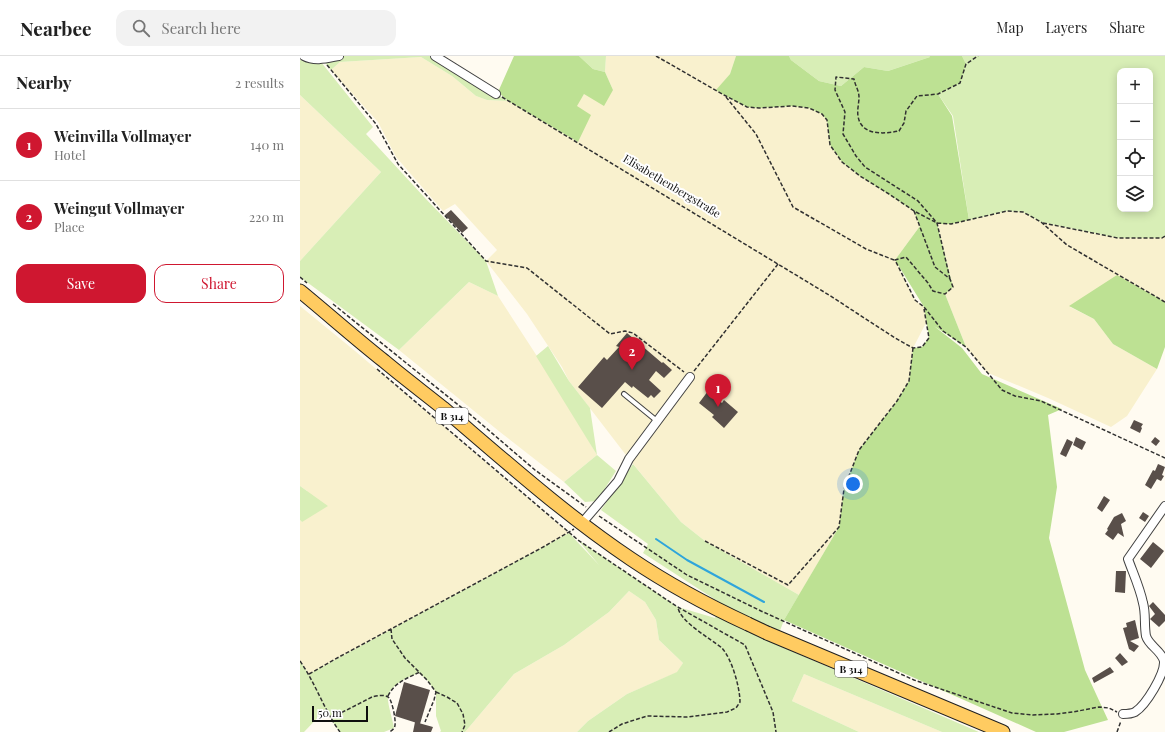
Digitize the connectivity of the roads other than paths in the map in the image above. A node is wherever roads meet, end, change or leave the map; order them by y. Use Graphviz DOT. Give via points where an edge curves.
graph roads {
  1 [pos="304,56"];
  2 [pos="339,56"];
  3 [pos="435,56"];
  4 [pos="496,94"];
  5 [pos="306,289"];
  6 [pos="690,376"];
  7 [pos="624,394"];
  8 [pos="657,421"];
  9 [pos="1165,506"];
  10 [pos="582,524"];
  11 [pos="1162,652"];
  12 [pos="1123,714"];
  13 [pos="1003,732"];
  1 -- 2 [label="street" via="322,59"];
  3 -- 4 [label="street"];
  5 -- 10 [label="main road, B 314" via="382,360"];
  6 -- 8 [label="street"];
  7 -- 8 [label="lane"];
  8 -- 10 [label="street" via="629,459 618,481"];
  9 -- 11 [label="street" via="1128,559 1143,603 1146,637 1151,645"];
  10 -- 13 [label="main road, B 314, bridge" via="659,577 709,605 767,633"];
  11 -- 12 [label="street" via="1164,668 1154,691 1134,713"];
}
